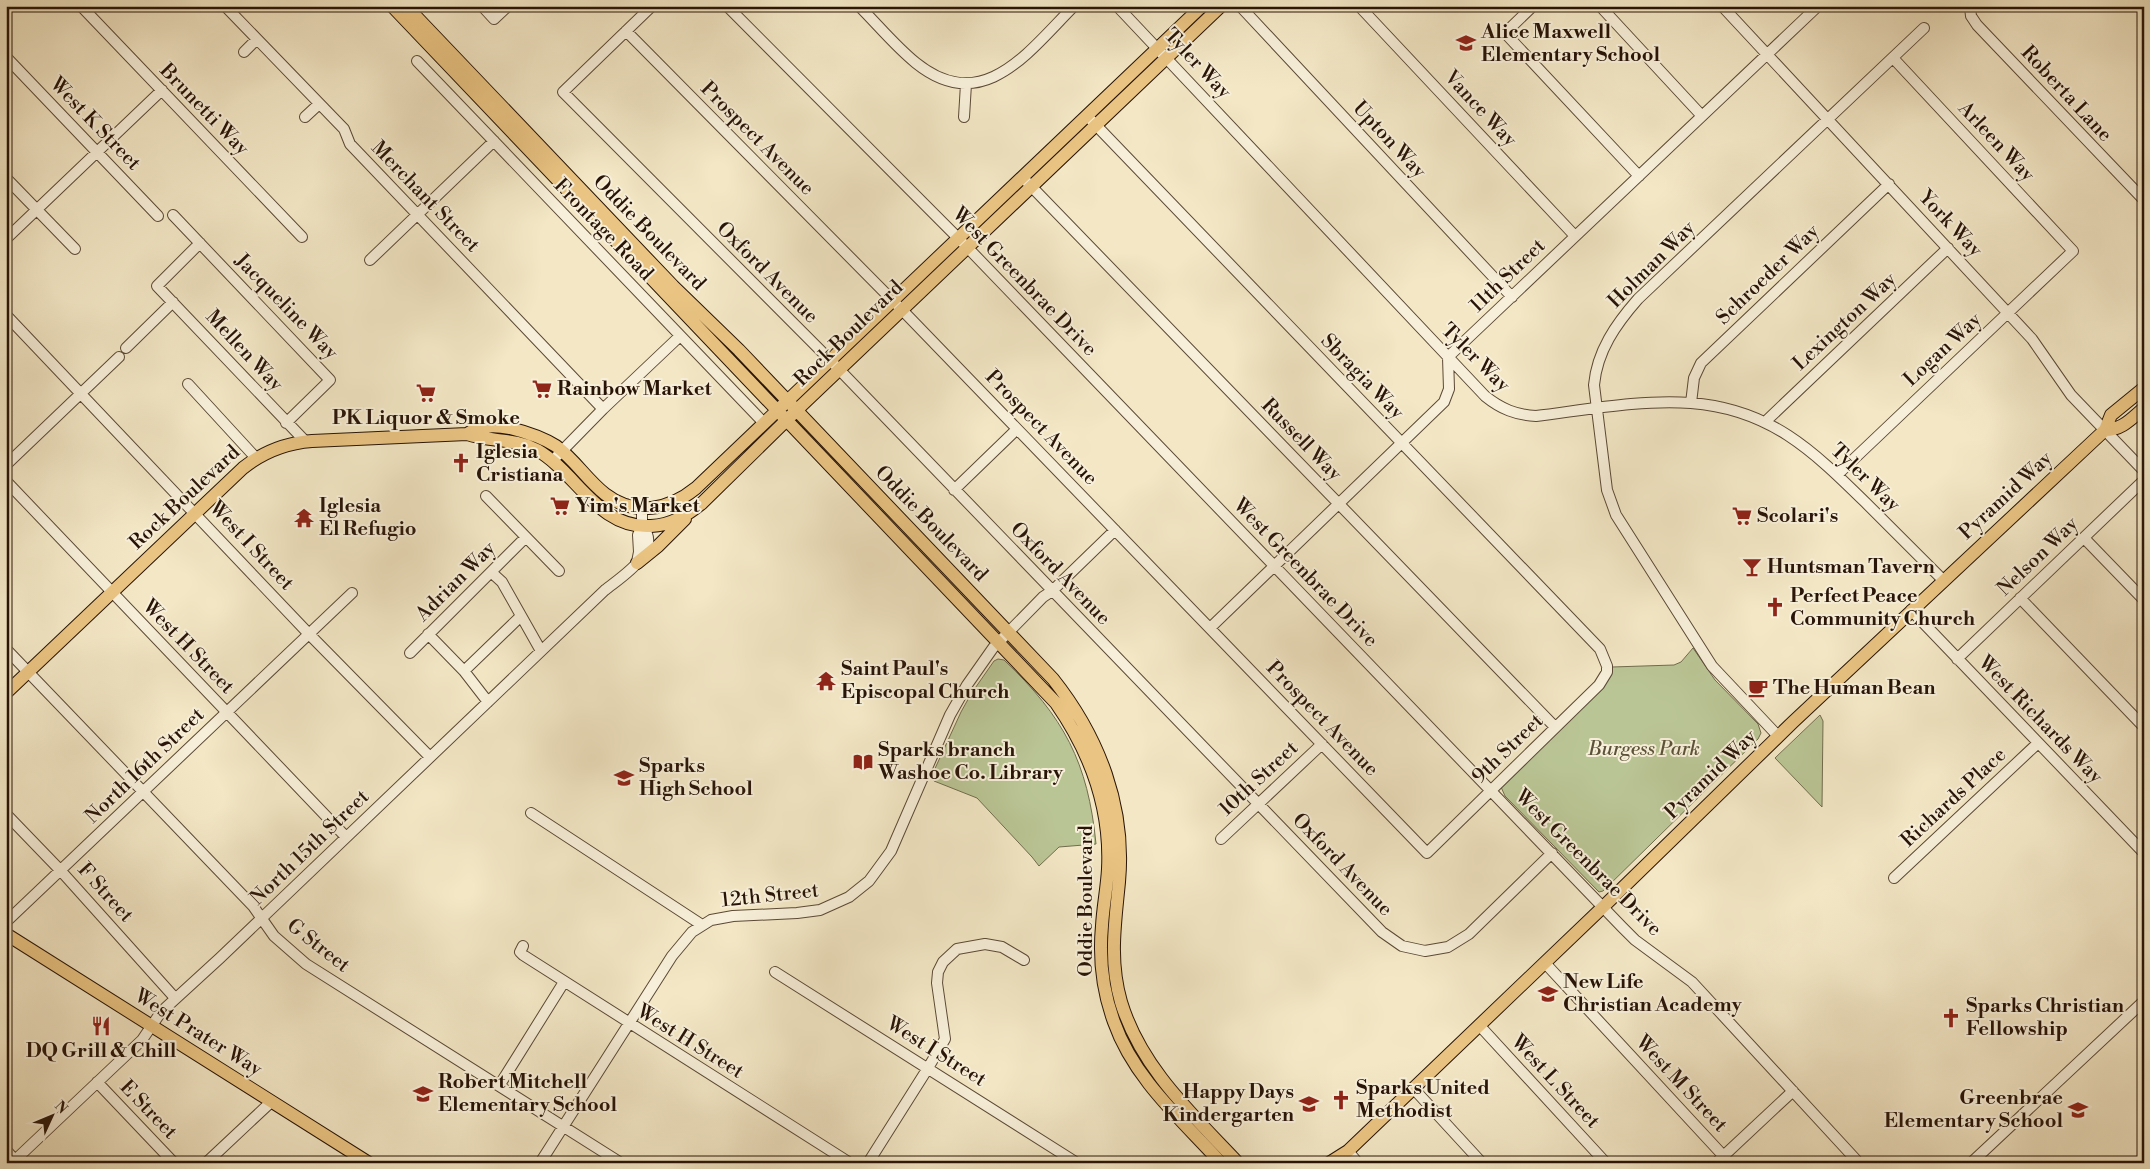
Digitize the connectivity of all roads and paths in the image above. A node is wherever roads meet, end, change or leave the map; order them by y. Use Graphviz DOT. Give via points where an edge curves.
graph roads {
  1 [pos="81,6"];
  2 [pos="225,6"];
  3 [pos="392,6"];
  4 [pos="406,6"];
  5 [pos="482,6"];
  6 [pos="508,6"];
  7 [pos="652,6"];
  8 [pos="727,6"];
  9 [pos="859,6"];
  10 [pos="1074,6"];
  11 [pos="1117,6"];
  12 [pos="1202,6"];
  13 [pos="1221,6"];
  14 [pos="1240,6"];
  15 [pos="1359,6"];
  16 [pos="1533,6"];
  17 [pos="1600,6"];
  18 [pos="1722,6"];
  19 [pos="1818,6"];
  20 [pos="1970,7"];
  21 [pos="1924,28"];
  22 [pos="626,31"];
  23 [pos="257,39"];
  24 [pos="1158,48"];
  25 [pos="244,52"];
  26 [pos="1767,54"];
  27 [pos="6,57"];
  28 [pos="1167,58"];
  29 [pos="1893,58"];
  30 [pos="417,61"];
  31 [pos="966,84"];
  32 [pos="162,90"];
  33 [pos="319,104"];
  34 [pos="1086,116"];
  35 [pos="1702,116"];
  36 [pos="305,117"];
  37 [pos="964,118"];
  38 [pos="1828,119"];
  39 [pos="1096,126"];
  40 [pos="494,141"];
  41 [pos="97,152"];
  42 [pos="1639,176"];
  43 [pos="1022,177"];
  44 [pos="6,178"];
  45 [pos="1889,184"];
  46 [pos="1032,186"];
  47 [pos="2144,200"];
  48 [pos="37,210"];
  49 [pos="418,214"];
  50 [pos="173,215"];
  51 [pos="158,216"];
  52 [pos="1575,236"];
  53 [pos="302,237"];
  54 [pos="6,239"];
  55 [pos="200,243"];
  56 [pos="962,243"];
  57 [pos="1948,248"];
  58 [pos="75,249"];
  59 [pos="2073,251"];
  60 [pos="370,260"];
  61 [pos="1512,297"];
  62 [pos="174,302"];
  63 [pos="897,305"];
  64 [pos="2008,312"];
  65 [pos="6,315"];
  66 [pos="680,336"];
  67 [pos="126,348"];
  68 [pos="119,357"];
  69 [pos="1448,357"];
  70 [pos="830,360"];
  71 [pos="839,370"];
  72 [pos="188,384"];
  73 [pos="2144,388"];
  74 [pos="81,393"];
  75 [pos="1691,403"];
  76 [pos="782,405"];
  77 [pos="2144,408"];
  78 [pos="603,409"];
  79 [pos="1597,409"];
  80 [pos="796,410"];
  81 [pos="786,420"];
  82 [pos="286,422"];
  83 [pos="1765,422"];
  84 [pos="764,423"];
  85 [pos="1017,429"];
  86 [pos="2104,430"];
  87 [pos="306,442"];
  88 [pos="1402,443"];
  89 [pos="557,456"];
  90 [pos="256,458"];
  91 [pos="6,465"];
  92 [pos="2144,471"];
  93 [pos="1837,475"];
  94 [pos="2144,480"];
  95 [pos="6,482"];
  96 [pos="954,490"];
  97 [pos="486,496"];
  98 [pos="1339,504"];
  99 [pos="642,508"];
  100 [pos="692,511"];
  101 [pos="195,513"];
  102 [pos="642,526"];
  103 [pos="1115,530"];
  104 [pos="526,538"];
  105 [pos="2084,538"];
  106 [pos="637,563"];
  107 [pos="1274,566"];
  108 [pos="558,571"];
  109 [pos="491,572"];
  110 [pos="1943,580"];
  111 [pos="1052,591"];
  112 [pos="111,592"];
  113 [pos="352,593"];
  114 [pos="2020,598"];
  115 [pos="2144,600"];
  116 [pos="1912,610"];
  117 [pos="521,616"];
  118 [pos="1210,628"];
  119 [pos="1008,632"];
  120 [pos="308,633"];
  121 [pos="428,634"];
  122 [pos="999,642"];
  123 [pos="6,649"];
  124 [pos="541,651"];
  125 [pos="410,653"];
  126 [pos="1957,659"];
  127 [pos="1607,666"];
  128 [pos="464,671"];
  129 [pos="28,672"];
  130 [pos="6,693"];
  131 [pos="488,702"];
  132 [pos="226,712"];
  133 [pos="2144,727"];
  134 [pos="1555,728"];
  135 [pos="1778,736"];
  136 [pos="2038,743"];
  137 [pos="1322,744"];
  138 [pos="430,757"];
  139 [pos="1491,790"];
  140 [pos="144,791"];
  141 [pos="1258,804"];
  142 [pos="531,813"];
  143 [pos="6,814"];
  144 [pos="346,837"];
  145 [pos="1221,839"];
  146 [pos="1427,852"];
  147 [pos="1552,853"];
  148 [pos="2144,853"];
  149 [pos="61,871"];
  150 [pos="1894,878"];
  151 [pos="1603,908"];
  152 [pos="261,918"];
  153 [pos="6,922"];
  154 [pos="702,925"];
  155 [pos="6,934"];
  156 [pos="523,946"];
  157 [pos="1024,960"];
  158 [pos="1545,962"];
  159 [pos="775,972"];
  160 [pos="564,982"];
  161 [pos="175,998"];
  162 [pos="2144,1001"];
  163 [pos="629,1024"];
  164 [pos="1479,1025"];
  165 [pos="151,1026"];
  166 [pos="928,1068"];
  167 [pos="97,1082"];
  168 [pos="500,1086"];
  169 [pos="1413,1088"];
  170 [pos="1793,1091"];
  171 [pos="271,1102"];
  172 [pos="564,1126"];
  173 [pos="6,1150"];
  174 [pos="1348,1151"];
  175 [pos="1723,1160"];
  176 [pos="14,1161"];
  177 [pos="1976,1161"];
  178 [pos="174,1163"];
  179 [pos="206,1163"];
  180 [pos="369,1163"];
  181 [pos="540,1163"];
  182 [pos="622,1163"];
  183 [pos="850,1163"];
  184 [pos="868,1163"];
  185 [pos="1077,1163"];
  186 [pos="1221,1163"];
  187 [pos="1238,1163"];
  188 [pos="1329,1163"];
  189 [pos="1340,1163"];
  190 [pos="1358,1163"];
  191 [pos="1482,1163"];
  192 [pos="1606,1163"];
  193 [pos="1859,1163"];
  1 -- 32 [label="street, Brunetti Way"];
  2 -- 23 [label="street, Merchant Street"];
  3 -- 76 [label="main road, Oddie Boulevard"];
  4 -- 76 [label="main road, Oddie Boulevard"];
  5 -- 6 [label="street" via="494,19"];
  7 -- 22 [label="street"];
  8 -- 56 [label="street, West Greenbrae Drive"];
  9 -- 31 [label="street" via="916,63 939,78"];
  10 -- 31 [label="street" via="1017,63 994,79"];
  11 -- 24 [label="street, Tyler Way"];
  12 -- 24 [label="main road, Rock Boulevard"];
  13 -- 28 [label="main road, Rock Boulevard"];
  14 -- 61 [label="street, Upton Way"];
  15 -- 52 [label="street, Vance Way"];
  16 -- 42 [label="street" via="1505,33"];
  17 -- 35 [label="street"];
  18 -- 26 [label="street, York Way"];
  19 -- 26 [label="street, 11th Street"];
  20 -- 47 [label="street, Roberta Lane" via="1971,16 1977,24"];
  21 -- 29 [label="street, Holman Way"];
  22 -- 63 [label="street, Prospect Avenue"];
  22 -- 70 [label="street, Oxford Avenue" via="562,92"];
  23 -- 25 [label="street"];
  23 -- 33 [label="street, Merchant Street"];
  24 -- 28 [label="street, Tyler Way"];
  24 -- 34 [label="main road, Rock Boulevard"];
  26 -- 35 [label="street, 11th Street"];
  26 -- 38 [label="street, York Way"];
  27 -- 41 [label="street, West K Street"];
  28 -- 39 [label="main road, Rock Boulevard"];
  28 -- 69 [label="street, Tyler Way"];
  29 -- 38 [label="street, Holman Way"];
  29 -- 59 [label="street, Arleen Way"];
  30 -- 40 [label="street, Frontage Road"];
  31 -- 37 [label="street"];
  32 -- 41 [label="street"];
  32 -- 53 [label="street, Brunetti Way"];
  33 -- 36 [label="street"];
  33 -- 49 [label="street, Merchant Street" via="344,129 350,144"];
  34 -- 39 [label="street, Sbragia Way"];
  34 -- 43 [label="main road, Rock Boulevard"];
  35 -- 42 [label="street, 11th Street"];
  38 -- 45 [label="street, York Way"];
  38 -- 79 [label="street, Holman Way" via="1626,313 1598,362 1594,385"];
  39 -- 46 [label="main road, Rock Boulevard"];
  39 -- 88 [label="street, Sbragia Way"];
  40 -- 49 [label="street"];
  40 -- 66 [label="street, Frontage Road"];
  41 -- 48 [label="street"];
  41 -- 51 [label="street, West K Street"];
  42 -- 52 [label="street, 11th Street"];
  43 -- 46 [label="street, Russell Way"];
  43 -- 56 [label="main road, Rock Boulevard"];
  44 -- 48 [label="street"];
  45 -- 57 [label="street, York Way"];
  45 -- 75 [label="street, Schroeder Way" via="1701,363 1694,378"];
  46 -- 56 [label="main road, Rock Boulevard"];
  46 -- 98 [label="street, Russell Way"];
  48 -- 54 [label="street"];
  48 -- 58 [label="street"];
  49 -- 60 [label="street"];
  49 -- 78 [label="street, Merchant Street"];
  50 -- 55 [label="street, Jacqueline Way"];
  52 -- 61 [label="street, 11th Street"];
  55 -- 62 [label="street, Mellen Way" via="158,286"];
  55 -- 82 [label="street, Jacqueline Way" via="330,380"];
  56 -- 63 [label="main road, Rock Boulevard"];
  56 -- 107 [label="street, West Greenbrae Drive"];
  57 -- 64 [label="street, York Way"];
  57 -- 83 [label="street, Lexington Way"];
  59 -- 64 [label="street, Logan Way"];
  61 -- 69 [label="street, 11th Street"];
  62 -- 67 [label="street"];
  62 -- 82 [label="street, Mellen Way"];
  63 -- 70 [label="main road, Rock Boulevard"];
  63 -- 71 [label="main road, Rock Boulevard"];
  63 -- 85 [label="street, Prospect Avenue"];
  64 -- 86 [label="street, York Way" via="2032,339 2071,395"];
  64 -- 93 [label="street, Logan Way"];
  65 -- 74 [label="street, West I Street"];
  66 -- 78 [label="street"];
  66 -- 84 [label="street, Frontage Road"];
  68 -- 74 [label="street"];
  69 -- 79 [label="street, Tyler Way" via="1494,404 1524,419"];
  69 -- 88 [label="street" via="1449,389 1444,402"];
  70 -- 71 [label="street, Oxford Avenue"];
  70 -- 76 [label="main road, Rock Boulevard"];
  71 -- 80 [label="main road, Rock Boulevard"];
  71 -- 96 [label="street, Oxford Avenue"];
  72 -- 90 [label="street"];
  73 -- 86 [label="main road, Pyramid Way" via="2111,415"];
  74 -- 91 [label="street"];
  74 -- 101 [label="street, West I Street"];
  75 -- 79 [label="street, Tyler Way"];
  75 -- 83 [label="street, Tyler Way" via="1726,408"];
  76 -- 80 [label="main road, Oddie Boulevard"];
  76 -- 81 [label="main road, Oddie Boulevard"];
  76 -- 84 [label="main road, Rock Boulevard"];
  77 -- 86 [label="main road, Pyramid Way" via="2115,430"];
  78 -- 89 [label="street"];
  79 -- 135 [label="street, Holman Way" via="1607,490 1620,524 1716,670"];
  80 -- 81 [label="main road, Rock Boulevard"];
  80 -- 119 [label="main road, Oddie Boulevard"];
  81 -- 100 [label="main road, Rock Boulevard"];
  81 -- 122 [label="main road, Oddie Boulevard"];
  82 -- 87 [label="street, Mellen Way"];
  83 -- 93 [label="street, Tyler Way" via="1806,446"];
  84 -- 99 [label="main road, Rock Boulevard" via="686,496 668,505"];
  85 -- 96 [label="street"];
  85 -- 103 [label="street, Prospect Avenue"];
  86 -- 92 [label="street, York Way"];
  86 -- 110 [label="main road, Pyramid Way"];
  87 -- 89 [label="main road, Rock Boulevard" via="467,434 481,426 507,427 534,435"];
  87 -- 90 [label="main road, Rock Boulevard" via="278,448"];
  88 -- 98 [label="street"];
  88 -- 127 [label="street, Sbragia Way" via="1600,649"];
  89 -- 99 [label="main road, Rock Boulevard" via="605,494"];
  89 -- 102 [label="main road, Rock Boulevard" via="602,510 621,521"];
  90 -- 101 [label="main road, Rock Boulevard"];
  93 -- 110 [label="street, Tyler Way"];
  94 -- 105 [label="street, Nelson Way"];
  95 -- 112 [label="street, West H Street"];
  96 -- 111 [label="street, Oxford Avenue"];
  97 -- 104 [label="street"];
  98 -- 107 [label="street"];
  98 -- 134 [label="street, Russell Way"];
  99 -- 102 [label="street"];
  100 -- 102 [label="main road, Rock Boulevard" via="675,521"];
  100 -- 106 [label="main road"];
  101 -- 112 [label="main road, Rock Boulevard"];
  101 -- 120 [label="street, West I Street"];
  102 -- 106 [label="street" via="638,535"];
  103 -- 111 [label="street, 12th Street"];
  103 -- 118 [label="street, Prospect Avenue"];
  104 -- 108 [label="street"];
  104 -- 109 [label="street, Adrian Way"];
  105 -- 114 [label="street, Nelson Way"];
  105 -- 115 [label="street"];
  106 -- 124 [label="street, North 15th Street"];
  107 -- 118 [label="street"];
  107 -- 139 [label="street, West Greenbrae Drive"];
  109 -- 117 [label="street" via="502,582"];
  109 -- 121 [label="street, Adrian Way"];
  110 -- 116 [label="main road, Pyramid Way"];
  111 -- 119 [label="street, 12th Street"];
  111 -- 141 [label="street, Oxford Avenue"];
  112 -- 129 [label="main road, Rock Boulevard"];
  112 -- 132 [label="street, West H Street"];
  113 -- 120 [label="street, North 16th Street"];
  114 -- 126 [label="street, Nelson Way"];
  114 -- 133 [label="street"];
  116 -- 126 [label="street, West Richards Way"];
  116 -- 135 [label="main road, Pyramid Way"];
  117 -- 124 [label="street"];
  117 -- 128 [label="street"];
  118 -- 137 [label="street, Prospect Avenue"];
  119 -- 122 [label="street, 12th Street"];
  119 -- 187 [label="main road, Oddie Boulevard" via="1053,679 1078,712 1110,786 1120,850 1113,952 1118,988 1131,1029 1165,1084"];
  120 -- 132 [label="street, North 16th Street"];
  120 -- 138 [label="street, West I Street"];
  121 -- 125 [label="street, Adrian Way"];
  121 -- 128 [label="street"];
  122 -- 154 [label="street, 12th Street" via="958,700 890,851 868,881 842,901 820,910 724,917"];
  122 -- 186 [label="main road, Oddie Boulevard" via="1044,689 1067,719 1086,755 1098,790 1108,845 1101,935 1102,972 1110,1011 1120,1038 1142,1076"];
  123 -- 129 [label="street, G Street"];
  124 -- 131 [label="street, North 15th Street"];
  126 -- 136 [label="street, West Richards Way"];
  127 -- 134 [label="street, 9th Street" via="1599,685"];
  128 -- 131 [label="street"];
  129 -- 130 [label="main road, Rock Boulevard"];
  129 -- 140 [label="street, G Street"];
  131 -- 138 [label="street, North 15th Street"];
  132 -- 140 [label="street, North 16th Street"];
  132 -- 144 [label="street, West H Street"];
  134 -- 139 [label="street, 9th Street"];
  135 -- 151 [label="main road, Pyramid Way"];
  136 -- 148 [label="street, West Richards Way"];
  136 -- 150 [label="street, Richards Place"];
  137 -- 141 [label="street, 10th Street"];
  137 -- 146 [label="street, Prospect Avenue"];
  138 -- 144 [label="street, North 15th Street"];
  139 -- 146 [label="street, 9th Street"];
  139 -- 147 [label="street, West Greenbrae Drive"];
  140 -- 149 [label="street, North 16th Street"];
  140 -- 152 [label="street, G Street"];
  141 -- 145 [label="street, 10th Street"];
  141 -- 147 [label="street, Oxford Avenue" via="1382,932 1402,946 1425,951 1448,947 1468,934"];
  142 -- 154 [label="street"];
  143 -- 149 [label="street, F Street"];
  144 -- 152 [label="street, North 15th Street"];
  147 -- 151 [label="street, West Greenbrae Drive"];
  149 -- 153 [label="street, North 16th Street"];
  149 -- 161 [label="street, F Street"];
  151 -- 158 [label="main road, Pyramid Way"];
  151 -- 170 [label="street, West Greenbrae Drive" via="1636,940 1692,982"];
  152 -- 161 [label="street, North 15th Street"];
  152 -- 168 [label="street, G Street" via="278,940 306,964"];
  154 -- 163 [label="street, 12th Street" via="676,950"];
  155 -- 165 [label="main road, West Prater Way"];
  156 -- 160 [label="street, West H Street" via="521,954"];
  157 -- 166 [label="street" via="1002,947 985,944 957,949 948,956 938,972 945,1039"];
  158 -- 164 [label="main road, Pyramid Way"];
  158 -- 175 [label="street, West M Street"];
  159 -- 166 [label="street, West I Street"];
  160 -- 163 [label="street, West H Street"];
  160 -- 168 [label="street"];
  161 -- 165 [label="street, North 15th Street"];
  162 -- 177 [label="street"];
  163 -- 172 [label="street, 12th Street"];
  163 -- 183 [label="street, West H Street"];
  164 -- 169 [label="main road, Pyramid Way"];
  164 -- 192 [label="street, West L Street"];
  165 -- 167 [label="street, North 15th Street" via="142,1040"];
  165 -- 171 [label="main road, West Prater Way"];
  166 -- 184 [label="street"];
  166 -- 185 [label="street, West I Street"];
  167 -- 176 [label="street, North 15th Street"];
  167 -- 178 [label="street, E Street"];
  168 -- 172 [label="street, G Street"];
  169 -- 174 [label="main road, Pyramid Way"];
  169 -- 191 [label="street"];
  170 -- 175 [label="street"];
  170 -- 193 [label="street, West Greenbrae Drive"];
  171 -- 179 [label="street"];
  171 -- 180 [label="main road, West Prater Way"];
  172 -- 181 [label="street, 12th Street"];
  172 -- 182 [label="street, G Street"];
  173 -- 176 [label="street"];
  174 -- 188 [label="main road, Pyramid Way"];
  174 -- 189 [label="main road, Pyramid Way"];
  174 -- 190 [label="street"];
}
